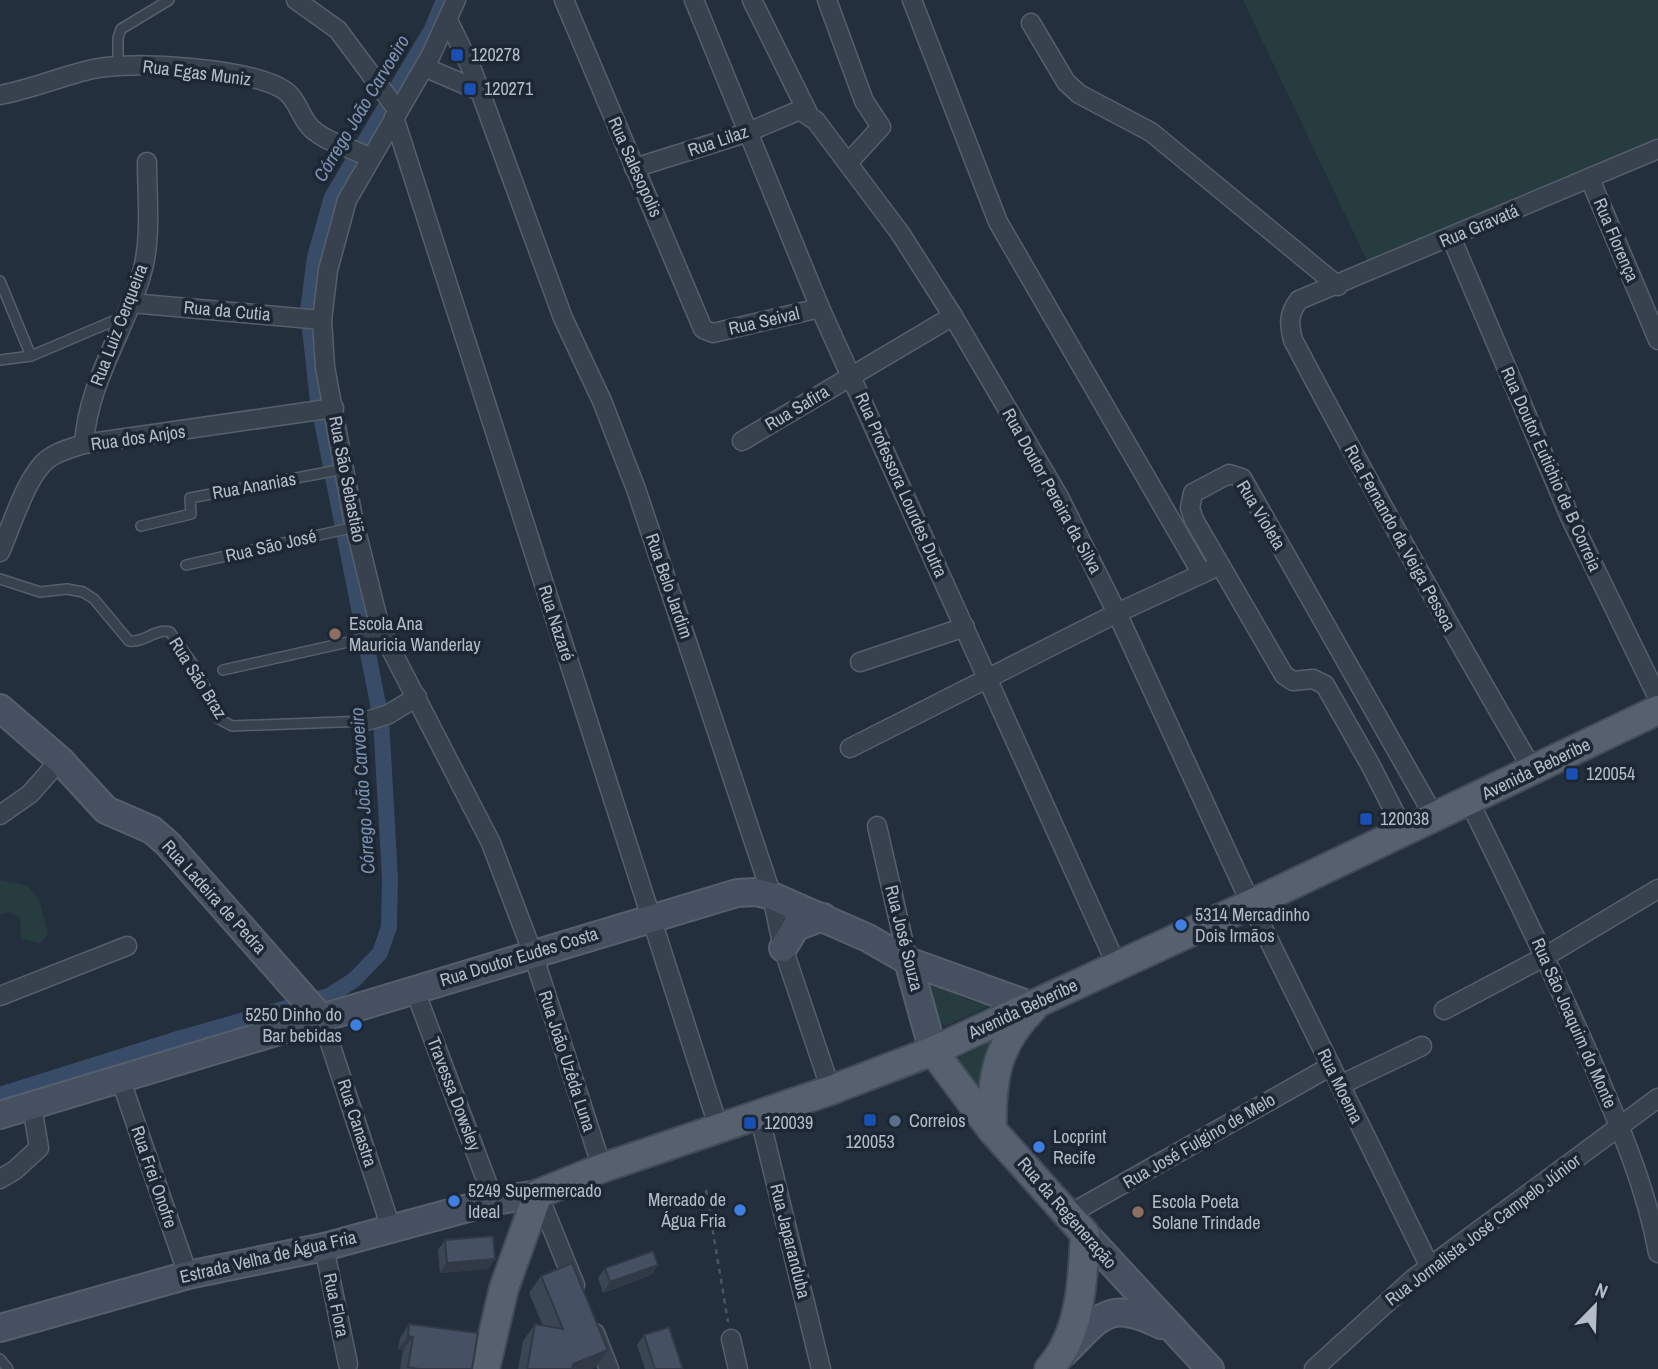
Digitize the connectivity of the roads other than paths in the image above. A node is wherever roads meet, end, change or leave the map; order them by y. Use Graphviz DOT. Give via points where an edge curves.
graph roads {
  1 [pos="169,0"];
  2 [pos="296,0"];
  3 [pos="456,0"];
  4 [pos="564,0"];
  5 [pos="694,0"];
  6 [pos="752,0"];
  7 [pos="827,0"];
  8 [pos="912,0"];
  9 [pos="448,20"];
  10 [pos="1031,23"];
  11 [pos="118,66"];
  12 [pos="424,67"];
  13 [pos="480,91"];
  14 [pos="0,95"];
  15 [pos="804,111"];
  16 [pos="396,114"];
  17 [pos="746,133"];
  18 [pos="1658,149"];
  19 [pos="361,153"];
  20 [pos="147,162"];
  21 [pos="848,163"];
  22 [pos="634,168"];
  23 [pos="1590,179"];
  24 [pos="1451,237"];
  25 [pos="0,281"];
  26 [pos="1338,286"];
  27 [pos="1299,300"];
  28 [pos="820,308"];
  29 [pos="129,309"];
  30 [pos="953,316"];
  31 [pos="318,319"];
  32 [pos="708,332"];
  33 [pos="1658,340"];
  34 [pos="31,356"];
  35 [pos="0,360"];
  36 [pos="852,375"];
  37 [pos="322,410"];
  38 [pos="742,441"];
  39 [pos="84,444"];
  40 [pos="344,469"];
  41 [pos="141,526"];
  42 [pos="355,527"];
  43 [pos="0,552"];
  44 [pos="186,565"];
  45 [pos="1211,569"];
  46 [pos="0,579"];
  47 [pos="1117,613"];
  48 [pos="965,627"];
  49 [pos="384,634"];
  50 [pos="860,662"];
  51 [pos="223,670"];
  52 [pos="988,678"];
  53 [pos="417,697"];
  54 [pos="1658,698"];
  55 [pos="0,708"];
  56 [pos="1658,710"];
  57 [pos="366,721"];
  58 [pos="850,748"];
  59 [pos="60,760"];
  60 [pos="1534,770"];
  61 [pos="1469,801"];
  62 [pos="0,815"];
  63 [pos="1434,816"];
  64 [pos="877,826"];
  65 [pos="1404,831"];
  66 [pos="1658,889"];
  67 [pos="772,896"];
  68 [pos="1251,904"];
  69 [pos="823,917"];
  70 [pos="650,918"];
  71 [pos="127,946"];
  72 [pos="783,948"];
  73 [pos="533,954"];
  74 [pos="1546,957"];
  75 [pos="908,961"];
  76 [pos="1117,966"];
  77 [pos="414,988"];
  78 [pos="0,996"];
  79 [pos="1035,1003"];
  80 [pos="1444,1010"];
  81 [pos="318,1014"];
  82 [pos="1422,1046"];
  83 [pos="933,1051"];
  84 [pos="1331,1066"];
  85 [pos="120,1078"];
  86 [pos="1340,1086"];
  87 [pos="831,1090"];
  88 [pos="1658,1098"];
  89 [pos="32,1106"];
  90 [pos="1,1112"];
  91 [pos="759,1114"];
  92 [pos="1620,1126"];
  93 [pos="719,1129"];
  94 [pos="992,1130"];
  95 [pos="602,1168"];
  96 [pos="8,1174"];
  97 [pos="538,1194"];
  98 [pos="494,1201"];
  99 [pos="1077,1225"];
  100 [pos="391,1228"];
  101 [pos="324,1247"];
  102 [pos="1658,1253"];
  103 [pos="1430,1267"];
  104 [pos="188,1275"];
  105 [pos="0,1328"];
  106 [pos="1169,1329"];
  107 [pos="731,1339"];
  108 [pos="0,1359"];
  109 [pos="1056,1361"];
  110 [pos="348,1364"];
  111 [pos="8,1369"];
  112 [pos="485,1369"];
  113 [pos="609,1369"];
  114 [pos="738,1369"];
  115 [pos="821,1369"];
  116 [pos="1210,1369"];
  117 [pos="1314,1369"];
  1 -- 11 [label="lane" via="121,29"];
  2 -- 16 [label="street, Rua Nazaré" via="338,30"];
  3 -- 9 [label="street, Rua São Sebastião"];
  4 -- 22 [label="street, Rua Salesopolis"];
  5 -- 17 [label="street, Rua Professora Lourdes Dutra"];
  6 -- 15 [label="street, Rua Doutor Pereira da Silva"];
  7 -- 21 [label="street" via="864,101 881,127"];
  8 -- 45 [label="street" via="999,222"];
  9 -- 12 [label="street, Rua São Sebastião"];
  9 -- 13 [label="street, Rua Belo Jardim"];
  10 -- 26 [label="street" via="1066,82 1079,94 1151,132"];
  11 -- 14 [label="street, Rua Egas Muniz"];
  11 -- 19 [label="street, Rua Egas Muniz" via="211,71 272,85 287,92 312,129 325,139"];
  12 -- 13 [label="street"];
  12 -- 16 [label="street, Rua São Sebastião"];
  13 -- 67 [label="street, Rua Belo Jardim" via="563,318 636,489"];
  15 -- 17 [label="street, Rua Lilaz"];
  15 -- 21 [label="street, Rua Doutor Pereira da Silva"];
  16 -- 19 [label="street, Rua São Sebastião"];
  16 -- 70 [label="street, Rua Nazaré"];
  17 -- 22 [label="street, Rua Lilaz"];
  17 -- 28 [label="street, Rua Professora Lourdes Dutra"];
  18 -- 23 [label="street, Rua Gravatá"];
  19 -- 31 [label="street, Rua São Sebastião"];
  20 -- 29 [label="street, Rua Luiz Cerqueira" via="146,255"];
  21 -- 30 [label="street, Rua Doutor Pereira da Silva"];
  22 -- 32 [label="street, Rua Salesopolis" via="698,322"];
  23 -- 24 [label="street, Rua Gravatá"];
  23 -- 33 [label="street, Rua Florença"];
  24 -- 26 [label="street, Rua Gravatá"];
  24 -- 54 [label="street, Rua Doutor Eutichio de B Correia" via="1570,517"];
  25 -- 34 [label="lane"];
  26 -- 27 [label="street, Rua Gravatá"];
  27 -- 60 [label="street, Rua Fernando da Veiga Pessoa" via="1291,310 1293,340 1421,579"];
  28 -- 32 [label="street, Rua Seival"];
  28 -- 36 [label="street, Rua Professora Lourdes Dutra"];
  29 -- 31 [label="street, Rua da Cutia"];
  29 -- 34 [label="lane, Rua da Cutia"];
  29 -- 39 [label="street, Rua Luiz Cerqueira" via="98,377 86,415"];
  30 -- 36 [label="street"];
  30 -- 47 [label="street, Rua Doutor Pereira da Silva" via="1059,497"];
  31 -- 37 [label="street, Rua São Sebastião" via="325,367"];
  34 -- 35 [label="lane, Rua da Cutia"];
  36 -- 38 [label="street, Rua Safira"];
  36 -- 48 [label="street, Rua Professora Lourdes Dutra"];
  37 -- 39 [label="street, Rua dos Anjos"];
  37 -- 40 [label="street, Rua São Sebastião"];
  39 -- 43 [label="street, Rua dos Anjos" via="57,453 42,465"];
  40 -- 41 [label="lane, Rua Ananias" via="190,498 191,514"];
  40 -- 42 [label="street, Rua São Sebastião"];
  42 -- 44 [label="lane, Rua São José"];
  42 -- 49 [label="street, Rua São Sebastião"];
  45 -- 47 [label="street"];
  45 -- 63 [label="street, Rua Violeta" via="1190,499 1193,493 1235,474 1242,478"];
  45 -- 65 [label="street, Rua Violeta" via="1284,675 1293,681 1312,679 1325,685"];
  46 -- 57 [label="lane, Rua São Braz" via="40,592 83,592 129,642 158,631 170,632 197,670 219,719 232,726"];
  47 -- 52 [label="street"];
  47 -- 68 [label="street, Rua Doutor Pereira da Silva"];
  48 -- 50 [label="street"];
  48 -- 52 [label="street, Rua Professora Lourdes Dutra"];
  49 -- 51 [label="lane"];
  49 -- 53 [label="street, Rua São Sebastião"];
  52 -- 58 [label="street"];
  52 -- 76 [label="street, Rua Professora Lourdes Dutra"];
  53 -- 57 [label="street, Rua São Braz" via="387,715"];
  53 -- 73 [label="street, Rua São Sebastião" via="491,843"];
  55 -- 59 [label="street, Rua Ladeira de Pedra"];
  56 -- 60 [label="main road, Avenida Beberibe"];
  59 -- 62 [label="street" via="30,794"];
  59 -- 81 [label="street, Rua Ladeira de Pedra" via="106,810 152,831 168,844"];
  60 -- 61 [label="main road, Avenida Beberibe"];
  61 -- 63 [label="main road, Avenida Beberibe"];
  61 -- 74 [label="street, Rua São Joaquim do Monte"];
  63 -- 65 [label="main road, Avenida Beberibe"];
  64 -- 75 [label="street, Rua José Souza"];
  65 -- 68 [label="main road, Avenida Beberibe"];
  66 -- 74 [label="street"];
  67 -- 69 [label="street, Rua Doutor Eudes Costa"];
  67 -- 70 [label="street, Rua Doutor Eudes Costa" via="737,893"];
  67 -- 72 [label="street, Rua Belo Jardim"];
  68 -- 76 [label="main road, Avenida Beberibe"];
  68 -- 84 [label="street, Rua Moema"];
  69 -- 72 [label="street" via="796,927"];
  69 -- 75 [label="street, Rua Doutor Eudes Costa"];
  70 -- 73 [label="street, Rua Doutor Eudes Costa"];
  70 -- 93 [label="street, Rua Nazaré"];
  71 -- 78 [label="street"];
  72 -- 87 [label="street, Rua Belo Jardim"];
  73 -- 77 [label="street, Rua Doutor Eudes Costa"];
  73 -- 95 [label="street, Rua João Uzêda Luna"];
  74 -- 80 [label="street"];
  74 -- 92 [label="street, Rua São Joaquim do Monte"];
  75 -- 79 [label="street, Rua Doutor Eudes Costa"];
  75 -- 83 [label="street, Rua José Souza"];
  76 -- 79 [label="main road, Avenida Beberibe"];
  77 -- 81 [label="street, Rua Doutor Eudes Costa"];
  77 -- 98 [label="street, Travessa Dowsley"];
  79 -- 83 [label="main road, Avenida Beberibe"];
  79 -- 94 [label="main road" via="1001,1049"];
  81 -- 85 [label="street, Rua Doutor Eudes Costa"];
  81 -- 100 [label="street, Rua Canastra"];
  82 -- 86 [label="street"];
  83 -- 87 [label="main road, Avenida Beberibe"];
  83 -- 94 [label="main road, Rua da Regeneração"];
  84 -- 86 [label="street, Rua Moema"];
  84 -- 99 [label="street, Rua José Fulgino de Melo"];
  85 -- 89 [label="street, Rua Doutor Eudes Costa"];
  85 -- 104 [label="street, Rua Frei Onofre"];
  86 -- 103 [label="street, Rua Moema"];
  87 -- 91 [label="main road, Avenida Beberibe"];
  88 -- 92 [label="street, Rua Jornalista José Campelo Júnior"];
  89 -- 90 [label="street, Rua Doutor Eudes Costa"];
  89 -- 96 [label="street" via="39,1147"];
  91 -- 93 [label="main road, Avenida Beberibe"];
  91 -- 115 [label="street, Rua Japaranduba"];
  92 -- 102 [label="street, Rua São Joaquim do Monte"];
  92 -- 103 [label="street, Rua Jornalista José Campelo Júnior"];
  93 -- 95 [label="main road, Avenida Beberibe"];
  94 -- 99 [label="main road, Rua da Regeneração"];
  95 -- 97 [label="main road, Avenida Beberibe"];
  97 -- 98 [label="street, Estrada Velha de Água Fria"];
  97 -- 112 [label="main road" via="504,1288"];
  97 -- 113 [label="street"];
  98 -- 100 [label="street, Estrada Velha de Água Fria"];
  99 -- 106 [label="street, Rua da Regeneração"];
  99 -- 109 [label="main road" via="1079,1305"];
  100 -- 101 [label="street, Estrada Velha de Água Fria"];
  101 -- 104 [label="street, Estrada Velha de Água Fria"];
  101 -- 110 [label="street, Rua Flora"];
  103 -- 117 [label="street, Rua Jornalista José Campelo Júnior"];
  104 -- 105 [label="street, Estrada Velha de Água Fria"];
  106 -- 109 [label="street" via="1135,1313 1118,1311 1099,1321"];
  106 -- 116 [label="street, Rua da Regeneração"];
  107 -- 114 [label="street"];
  108 -- 111 [label="lane"];
}
